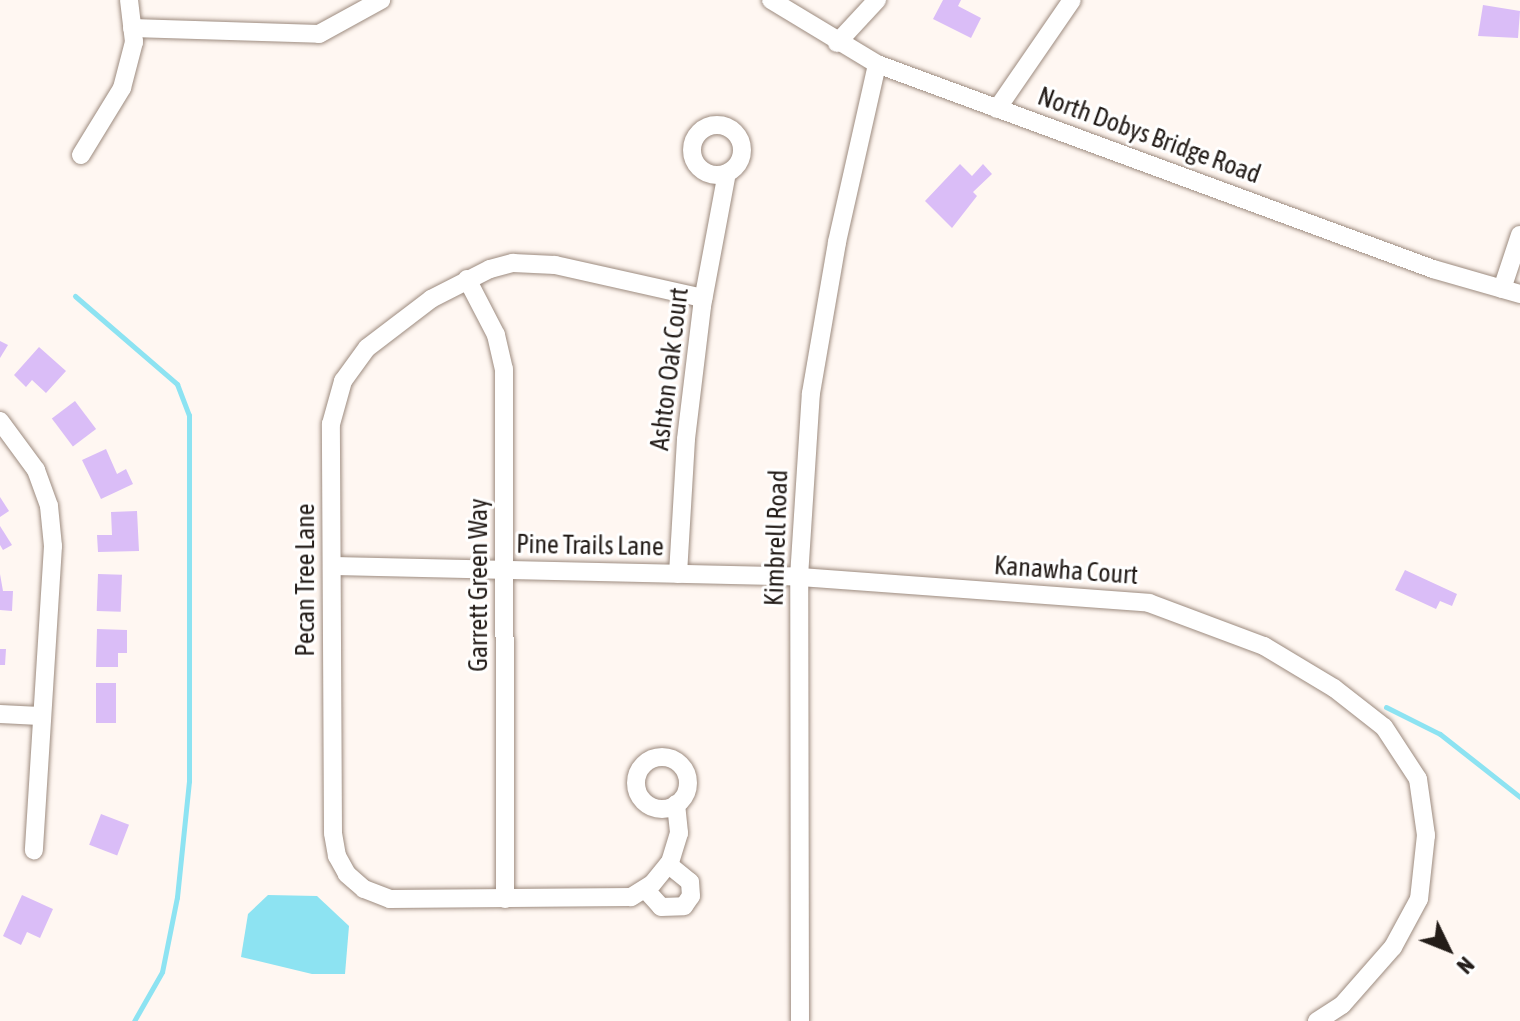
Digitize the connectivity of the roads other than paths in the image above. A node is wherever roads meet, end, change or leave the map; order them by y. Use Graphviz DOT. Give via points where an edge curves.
graph roads {
  1 [pos="129,0"];
  2 [pos="381,0"];
  3 [pos="771,0"];
  4 [pos="877,0"];
  5 [pos="1072,0"];
  6 [pos="132,28"];
  7 [pos="837,43"];
  8 [pos="877,64"];
  9 [pos="997,109"];
  10 [pos="81,155"];
  11 [pos="727,173"];
  12 [pos="1520,235"];
  13 [pos="467,279"];
  14 [pos="1511,291"];
  15 [pos="703,298"];
  16 [pos="0,421"];
  17 [pos="332,566"];
  18 [pos="506,570"];
  19 [pos="678,574"];
  20 [pos="799,577"];
  21 [pos="0,714"];
  22 [pos="40,716"];
  23 [pos="676,804"];
  24 [pos="34,850"];
  25 [pos="669,865"];
  26 [pos="645,889"];
  27 [pos="505,899"];
  28 [pos="800,1021"];
  29 [pos="1317,1021"];
  1 -- 6 [label="street"];
  2 -- 6 [label="street" via="319,34"];
  3 -- 7 [label="street, North Dobys Bridge Road"];
  4 -- 7 [label="street"];
  5 -- 9 [label="street"];
  6 -- 10 [label="street" via="134,42 122,88"];
  7 -- 8 [label="street, North Dobys Bridge Road"];
  8 -- 9 [label="street, North Dobys Bridge Road"];
  8 -- 20 [label="street, Kimbrell Road" via="822,318 811,393"];
  9 -- 14 [label="street, North Dobys Bridge Road"];
  11 -- 15 [label="street, Ashton Oak Court"];
  12 -- 14 [label="street"];
  13 -- 15 [label="street, Pecan Tree Lane" via="532,262"];
  13 -- 17 [label="street, Pecan Tree Lane" via="387,329 343,381 331,424"];
  13 -- 18 [label="street, Garrett Green Way" via="496,335 503,361"];
  15 -- 19 [label="street, Ashton Oak Court" via="686,439"];
  16 -- 22 [label="street" via="36,470 49,506 53,546"];
  17 -- 18 [label="street, Pine Trails Lane"];
  17 -- 27 [label="street, Pecan Tree Lane" via="333,833 342,866 364,889 390,899"];
  18 -- 19 [label="street, Pine Trails Lane"];
  18 -- 27 [label="street, Garrett Green Way"];
  19 -- 20 [label="street, Pine Trails Lane"];
  20 -- 28 [label="street, Kimbrell Road"];
  20 -- 29 [label="street, Kanawha Court" via="1149,603 1264,646 1334,688 1384,727 1418,779 1426,835 1419,899 1393,947 1342,1005"];
  21 -- 22 [label="street"];
  22 -- 24 [label="street"];
  23 -- 25 [label="street" via="679,833"];
  25 -- 26 [label="street"];
  25 -- 26 [label="street" via="686,877 691,889 684,906 666,910"];
  26 -- 27 [label="street, Pecan Tree Lane" via="619,899"];
}
